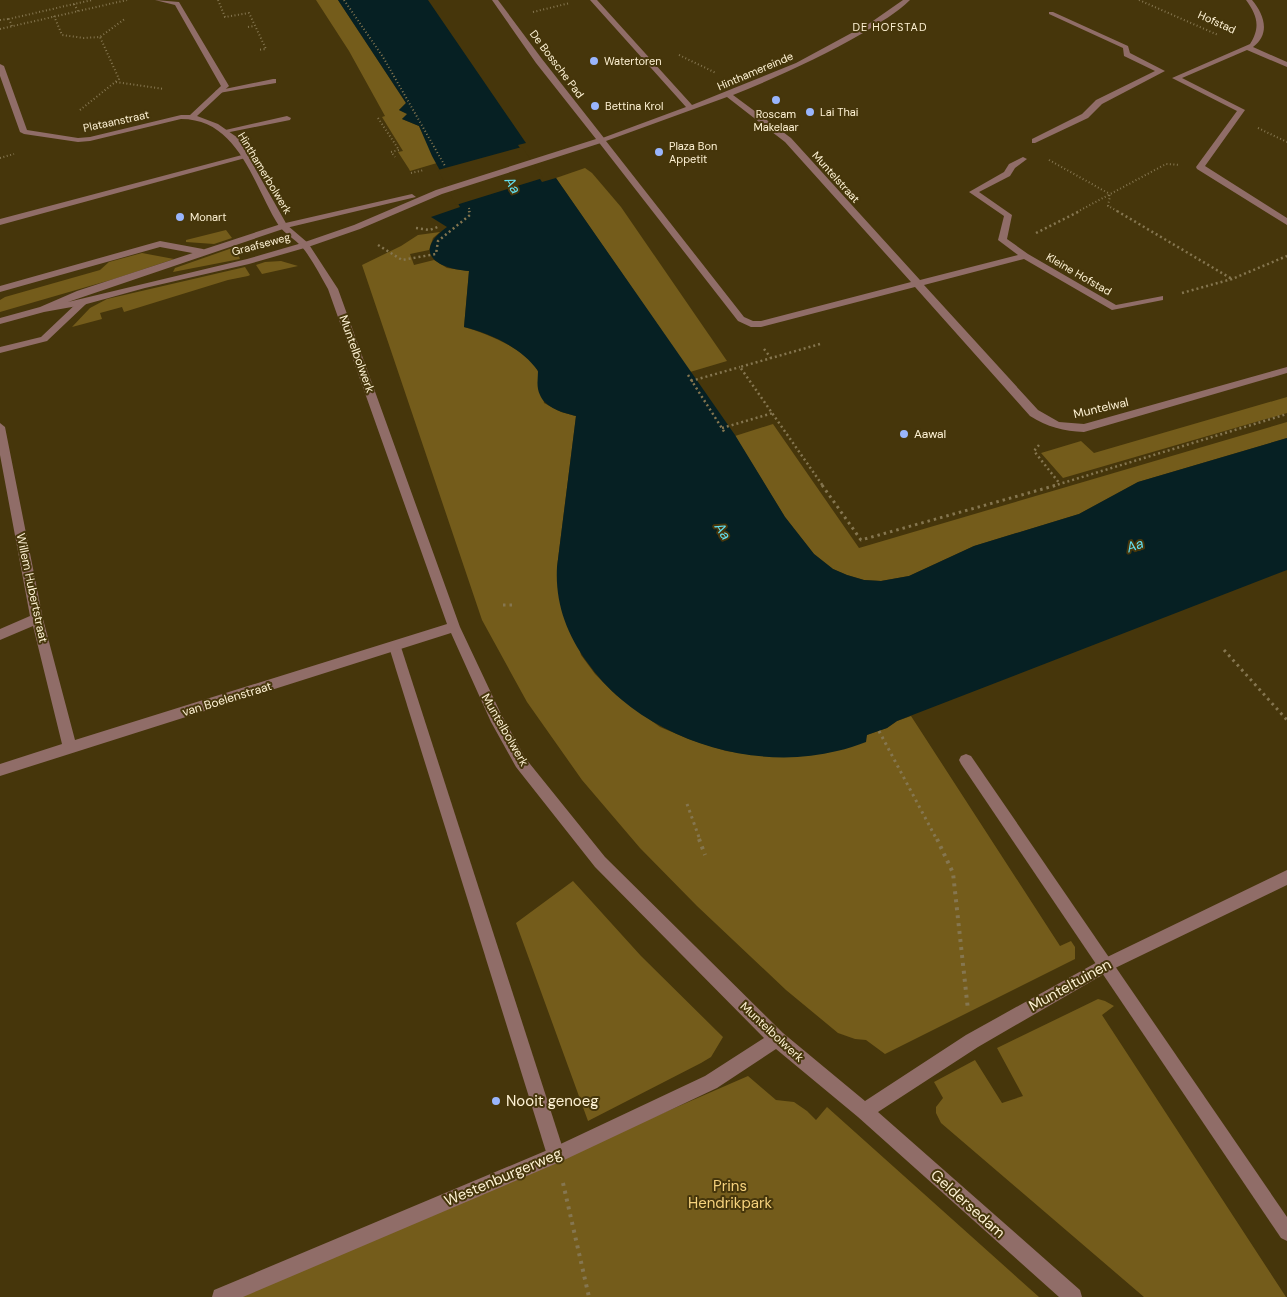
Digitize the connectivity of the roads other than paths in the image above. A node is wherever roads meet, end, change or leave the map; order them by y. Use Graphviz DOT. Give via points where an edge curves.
graph roads {
  1 [pos="158,0"];
  2 [pos="496,0"];
  3 [pos="907,0"];
  4 [pos="1249,0"];
  5 [pos="596,3"];
  6 [pos="1052,13"];
  7 [pos="1249,48"];
  8 [pos="1287,65"];
  9 [pos="0,66"];
  10 [pos="1162,71"];
  11 [pos="1176,78"];
  12 [pos="273,82"];
  13 [pos="219,91"];
  14 [pos="729,95"];
  15 [pos="691,108"];
  16 [pos="192,117"];
  17 [pos="287,118"];
  18 [pos="225,130"];
  19 [pos="601,140"];
  20 [pos="1035,142"];
  21 [pos="245,157"];
  22 [pos="1022,159"];
  23 [pos="439,192"];
  24 [pos="0,222"];
  25 [pos="1287,222"];
  26 [pos="284,226"];
  27 [pos="305,245"];
  28 [pos="203,252"];
  29 [pos="1025,256"];
  30 [pos="917,283"];
  31 [pos="0,289"];
  32 [pos="1160,298"];
  33 [pos="83,302"];
  34 [pos="43,309"];
  35 [pos="0,321"];
  36 [pos="0,350"];
  37 [pos="1287,370"];
  38 [pos="0,427"];
  39 [pos="37,619"];
  40 [pos="454,627"];
  41 [pos="0,635"];
  42 [pos="395,647"];
  43 [pos="70,748"];
  44 [pos="966,760"];
  45 [pos="0,770"];
  46 [pos="1287,877"];
  47 [pos="1106,965"];
  48 [pos="777,1039"];
  49 [pos="864,1112"];
  50 [pos="556,1156"];
  51 [pos="1287,1232"];
  52 [pos="221,1297"];
  53 [pos="1073,1297"];
  1 -- 13 [label="street" via="177,3 225,86"];
  2 -- 19 [label="street, De Bossche Pad"];
  3 -- 14 [label="street, Hinthamereinde" via="846,42"];
  4 -- 7 [label="street" via="1260,16 1261,28"];
  5 -- 15 [label="street"];
  6 -- 10 [label="street" via="1126,47 1128,54"];
  7 -- 8 [label="street"];
  7 -- 11 [label="street"];
  9 -- 16 [label="street, Plataanstraat" via="24,132 90,139"];
  10 -- 11 [label="street"];
  10 -- 20 [label="street" via="1099,102 1085,116"];
  11 -- 25 [label="street" via="1241,110 1200,167"];
  12 -- 13 [label="street"];
  13 -- 16 [label="street"];
  14 -- 15 [label="street, Hinthamereinde"];
  14 -- 30 [label="street, Muntelstraat" via="788,140"];
  15 -- 19 [label="street, Hinthamereinde"];
  16 -- 18 [label="street, Hinthamerbolwerk"];
  17 -- 18 [label="street"];
  18 -- 21 [label="street, Hinthamerbolwerk"];
  19 -- 23 [label="street, Graafseweg"];
  19 -- 30 [label="street" via="741,319 751,324"];
  21 -- 24 [label="street"];
  21 -- 26 [label="street, Hinthamerbolwerk"];
  22 -- 29 [label="street, Kleine Hofstad" via="1007,174 973,192 1008,215 1002,240"];
  23 -- 26 [label="street, Graafseweg"];
  23 -- 27 [label="street, Graafseweg"];
  26 -- 27 [label="street, Hinthamerbolwerk"];
  26 -- 28 [label="street, Graafseweg"];
  27 -- 33 [label="street, Graafseweg"];
  27 -- 40 [label="street, Muntelbolwerk" via="333,289 342,310"];
  28 -- 31 [label="street, Graafseweg" via="160,244"];
  28 -- 34 [label="street, Graafseweg" via="80,293"];
  29 -- 30 [label="street"];
  29 -- 32 [label="street, Kleine Hofstad" via="1115,308"];
  30 -- 37 [label="street, Muntelwal" via="1034,413 1056,426 1084,428"];
  33 -- 34 [label="street, Graafseweg"];
  33 -- 36 [label="street, Graafseweg" via="44,339"];
  34 -- 35 [label="street, Graafseweg"];
  38 -- 39 [label="street, Willem Hubertstraat"];
  39 -- 41 [label="street"];
  39 -- 43 [label="street, Willem Hubertstraat"];
  40 -- 42 [label="street, van Boelenstraat"];
  40 -- 48 [label="street, Muntelbolwerk" via="496,718 522,763 558,811 600,862"];
  42 -- 43 [label="street, van Boelenstraat"];
  42 -- 50 [label="street"];
  43 -- 45 [label="street, van Boelenstraat"];
  44 -- 47 [label="street"];
  46 -- 47 [label="street, Munteltuinen"];
  47 -- 49 [label="street, Munteltuinen" via="972,1041"];
  47 -- 51 [label="street"];
  48 -- 49 [label="street, Muntelbolwerk"];
  48 -- 50 [label="street, Westenburgerweg" via="711,1082"];
  49 -- 53 [label="street, Geldersedam"];
  50 -- 52 [label="street, Westenburgerweg"];
}
